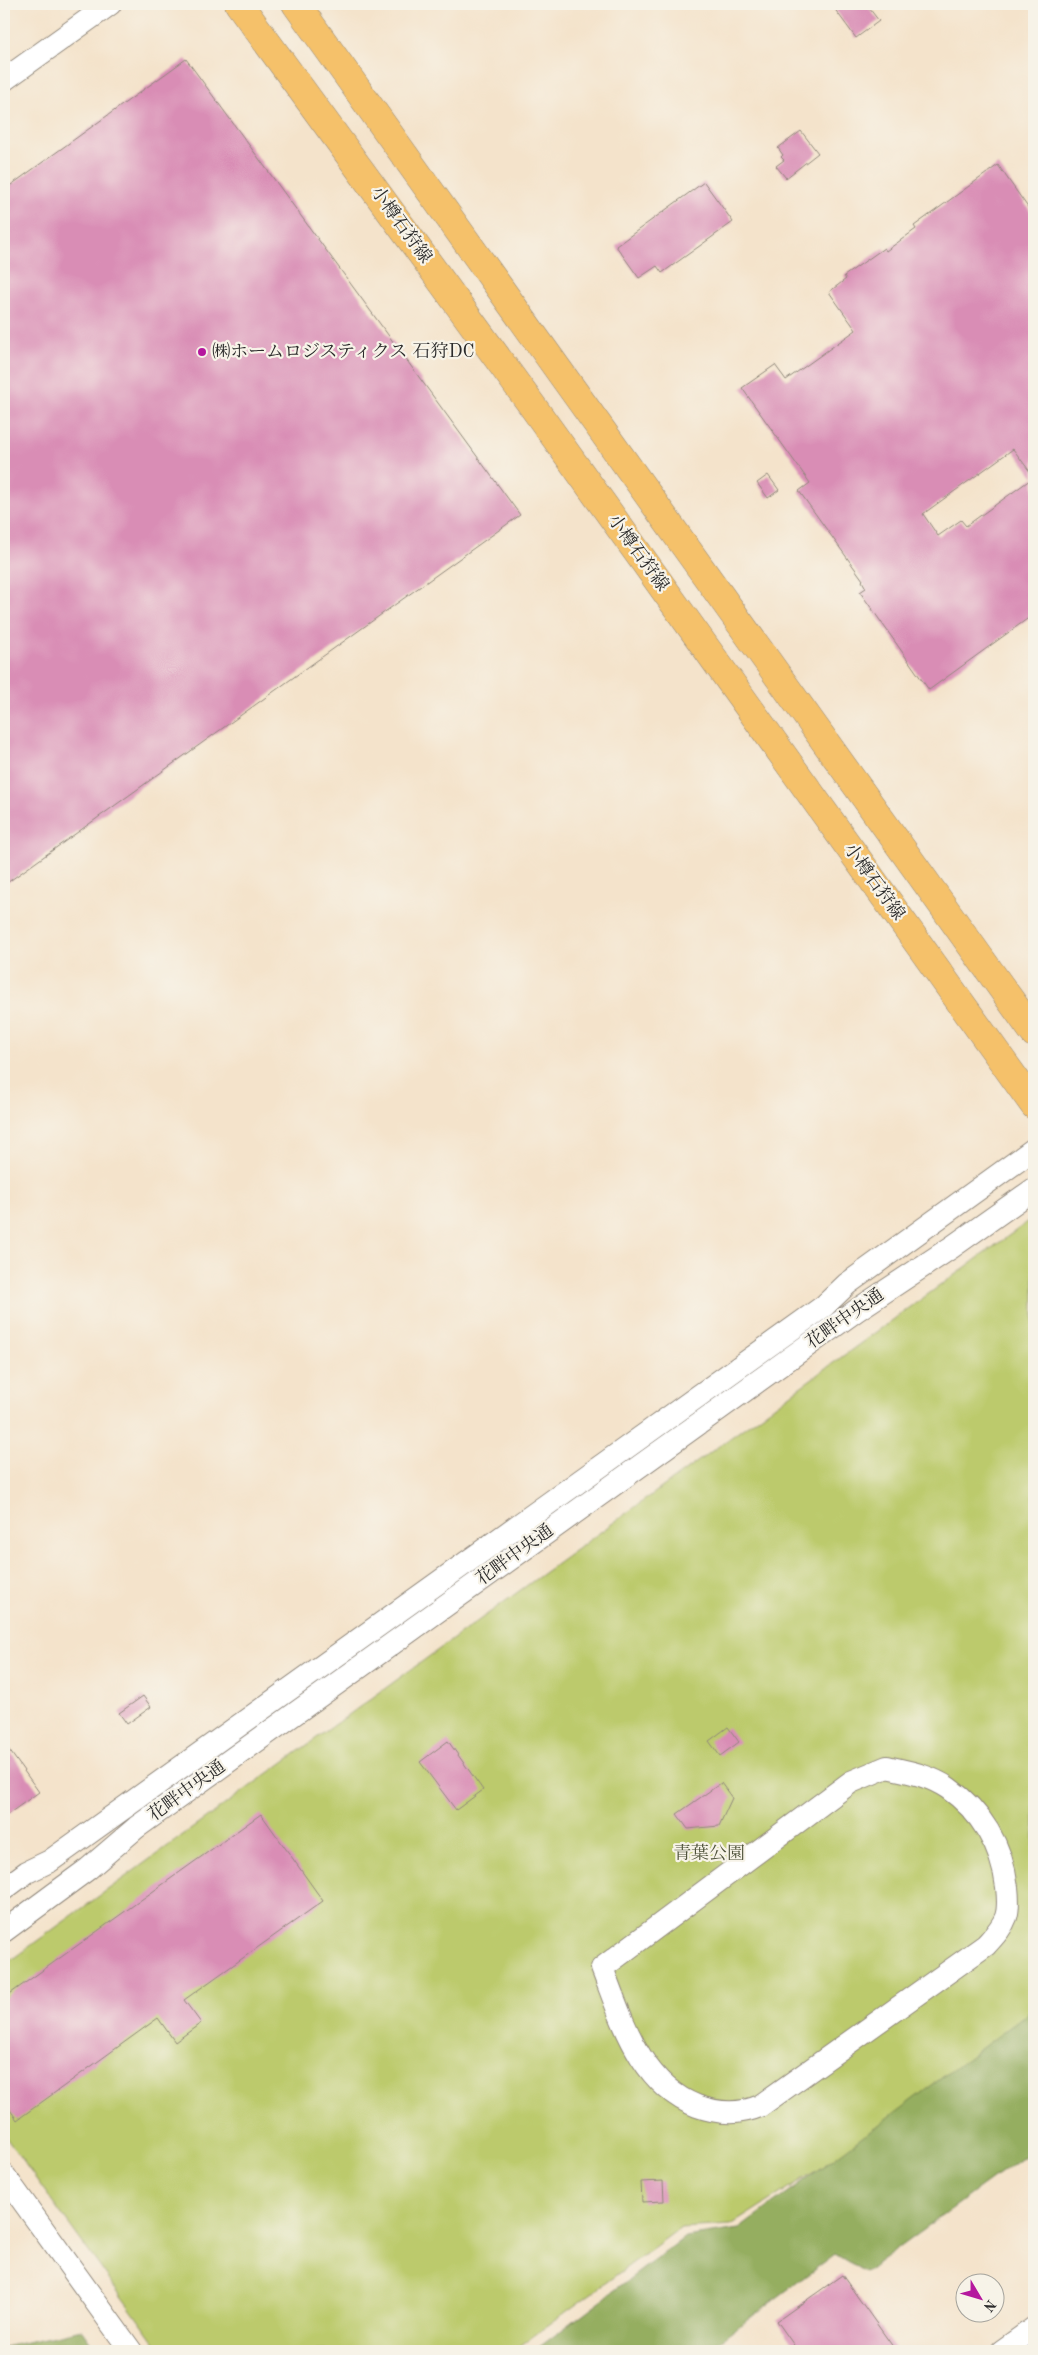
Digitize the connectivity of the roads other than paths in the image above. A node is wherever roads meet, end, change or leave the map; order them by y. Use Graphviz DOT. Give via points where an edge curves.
graph roads {
  1 [pos="110,4"];
  2 [pos="239,4"];
  3 [pos="296,4"];
  4 [pos="4,80"];
  5 [pos="1034,1033"];
  6 [pos="1034,1105"];
  7 [pos="1034,1149"];
  8 [pos="1034,1189"];
  9 [pos="4,1889"];
  10 [pos="4,1931"];
  11 [pos="640,1938"];
  12 [pos="4,2175"];
  13 [pos="1034,2328"];
  14 [pos="131,2351"];
  15 [pos="1002,2351"];
  1 -- 4 [label="street"];
  2 -- 6 [label="main road, 小樽石狩線" via="531,404"];
  3 -- 5 [label="main road"];
  7 -- 9 [label="street, 花畔中央通" via="847,1284 824,1306 50,1861 26,1872"];
  8 -- 10 [label="street, 花畔中央通" via="849,1316 137,1827 88,1869"];
  11 -- 11 [label="street" via="851,1782 887,1767 933,1780 967,1804 993,1838 1006,1876 1006,1916 986,1945 760,2106 734,2113 705,2109 685,2101 655,2077 642,2060 602,1968"];
  12 -- 14 [label="street"];
  13 -- 15 [label="street"];
}
